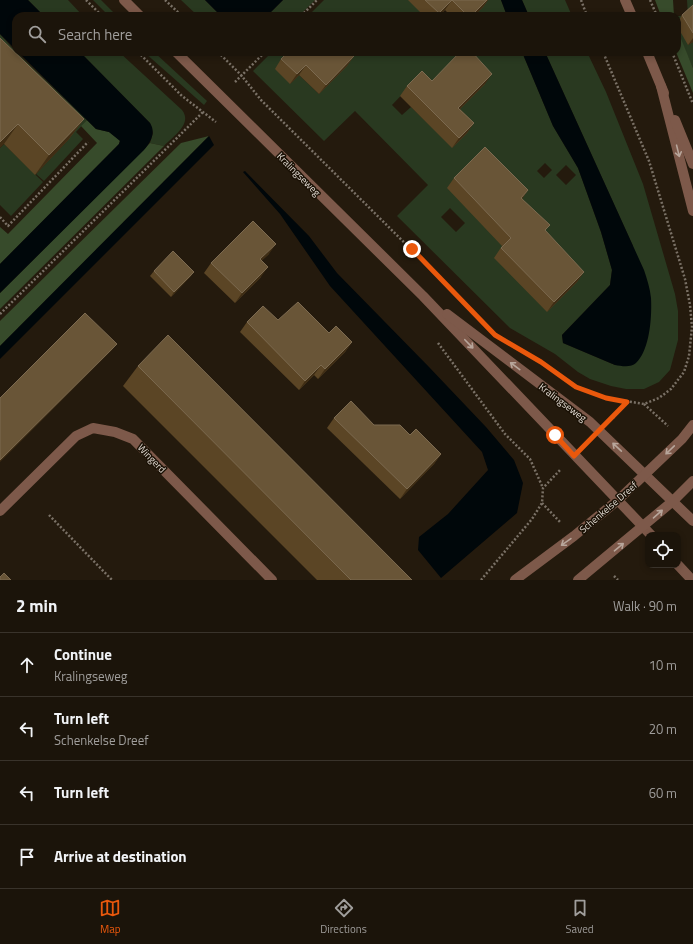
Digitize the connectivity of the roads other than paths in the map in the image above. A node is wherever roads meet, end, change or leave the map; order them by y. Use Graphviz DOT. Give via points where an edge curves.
graph roads {
  1 [pos="124,0"];
  2 [pos="625,0"];
  3 [pos="136,12"];
  4 [pos="630,12"];
  5 [pos="180,56"];
  6 [pos="649,56"];
  7 [pos="661,86"];
  8 [pos="693,164"];
  9 [pos="693,211"];
  10 [pos="423,296"];
  11 [pos="693,425"];
  12 [pos="646,474"];
  13 [pos="693,481"];
  14 [pos="618,500"];
  15 [pos="673,501"];
  16 [pos="0,511"];
  17 [pos="693,521"];
  18 [pos="643,527"];
  19 [pos="648,532"];
  20 [pos="681,568"];
  21 [pos="272,580"];
  22 [pos="515,580"];
  23 [pos="578,580"];
  24 [pos="692,580"];
  1 -- 3 [label="street"];
  2 -- 4 [label="street"];
  5 -- 10 [label="street, Kralingseweg"];
  6 -- 7 [label="street"];
  7 -- 8 [label="street"];
  7 -- 9 [label="street, one-way"];
  12 -- 10 [label="street, Kralingseweg, one-way" via="600,431"];
  10 -- 14 [label="street, Kralingseweg, one-way"];
  11 -- 12 [label="street, Schenkelse Dreef, one-way"];
  12 -- 14 [label="street, Schenkelse Dreef"];
  12 -- 15 [label="street, Kralingseweg"];
  13 -- 15 [label="street"];
  14 -- 18 [label="street, Kralingseweg"];
  14 -- 22 [label="street, Schenkelse Dreef, one-way"];
  15 -- 17 [label="street, Kralingseweg"];
  18 -- 15 [label="street, one-way"];
  16 -- 21 [label="street, Wingerd" via="76,436 93,428 115,432 133,439"];
  18 -- 19 [label="street, Kralingseweg"];
  23 -- 18 [label="street, one-way"];
  20 -- 24 [label="street"];
}
